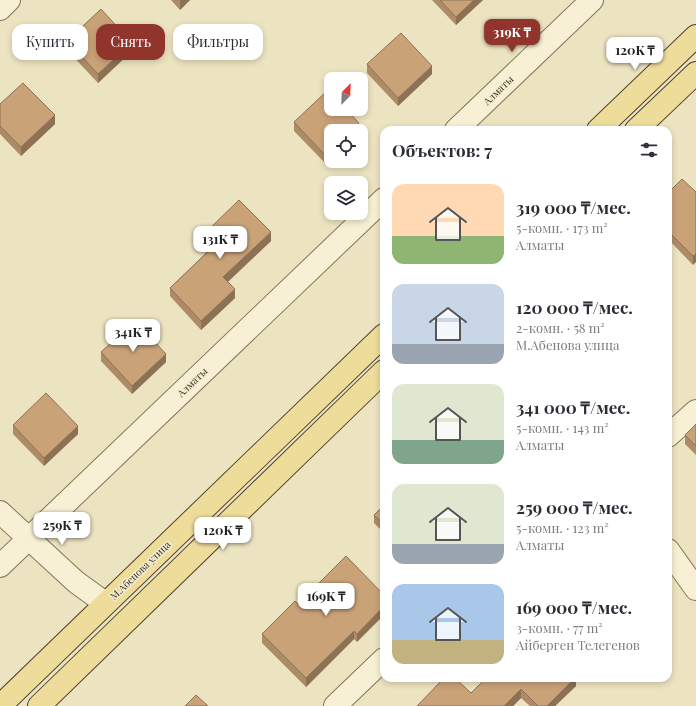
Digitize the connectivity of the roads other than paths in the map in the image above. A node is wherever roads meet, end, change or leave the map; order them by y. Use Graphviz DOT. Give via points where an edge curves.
graph roads {
  1 [pos="9,0"];
  2 [pos="592,0"];
  3 [pos="0,9"];
  4 [pos="696,36"];
  5 [pos="696,73"];
  6 [pos="460,126"];
  7 [pos="602,126"];
  8 [pos="640,126"];
  9 [pos="380,203"];
  10 [pos="380,339"];
  11 [pos="380,375"];
  12 [pos="696,411"];
  13 [pos="672,432"];
  14 [pos="0,512"];
  15 [pos="29,538"];
  16 [pos="672,556"];
  17 [pos="0,566"];
  18 [pos="696,589"];
  19 [pos="105,603"];
  20 [pos="380,663"];
  21 [pos="0,706"];
  22 [pos="39,706"];
  23 [pos="335,706"];
  1 -- 3 [label="street"];
  2 -- 6 [label="street, Алматы"];
  4 -- 7 [label="main road"];
  5 -- 8 [label="main road"];
  9 -- 15 [label="street, Алматы"];
  10 -- 19 [label="main road, М.Абенова улица"];
  11 -- 22 [label="main road"];
  12 -- 13 [label="street"];
  14 -- 15 [label="street"];
  15 -- 17 [label="street, Алматы"];
  15 -- 19 [label="street" via="76,582"];
  16 -- 18 [label="street"];
  19 -- 21 [label="main road, М.Абенова улица"];
  20 -- 23 [label="street"];
}
